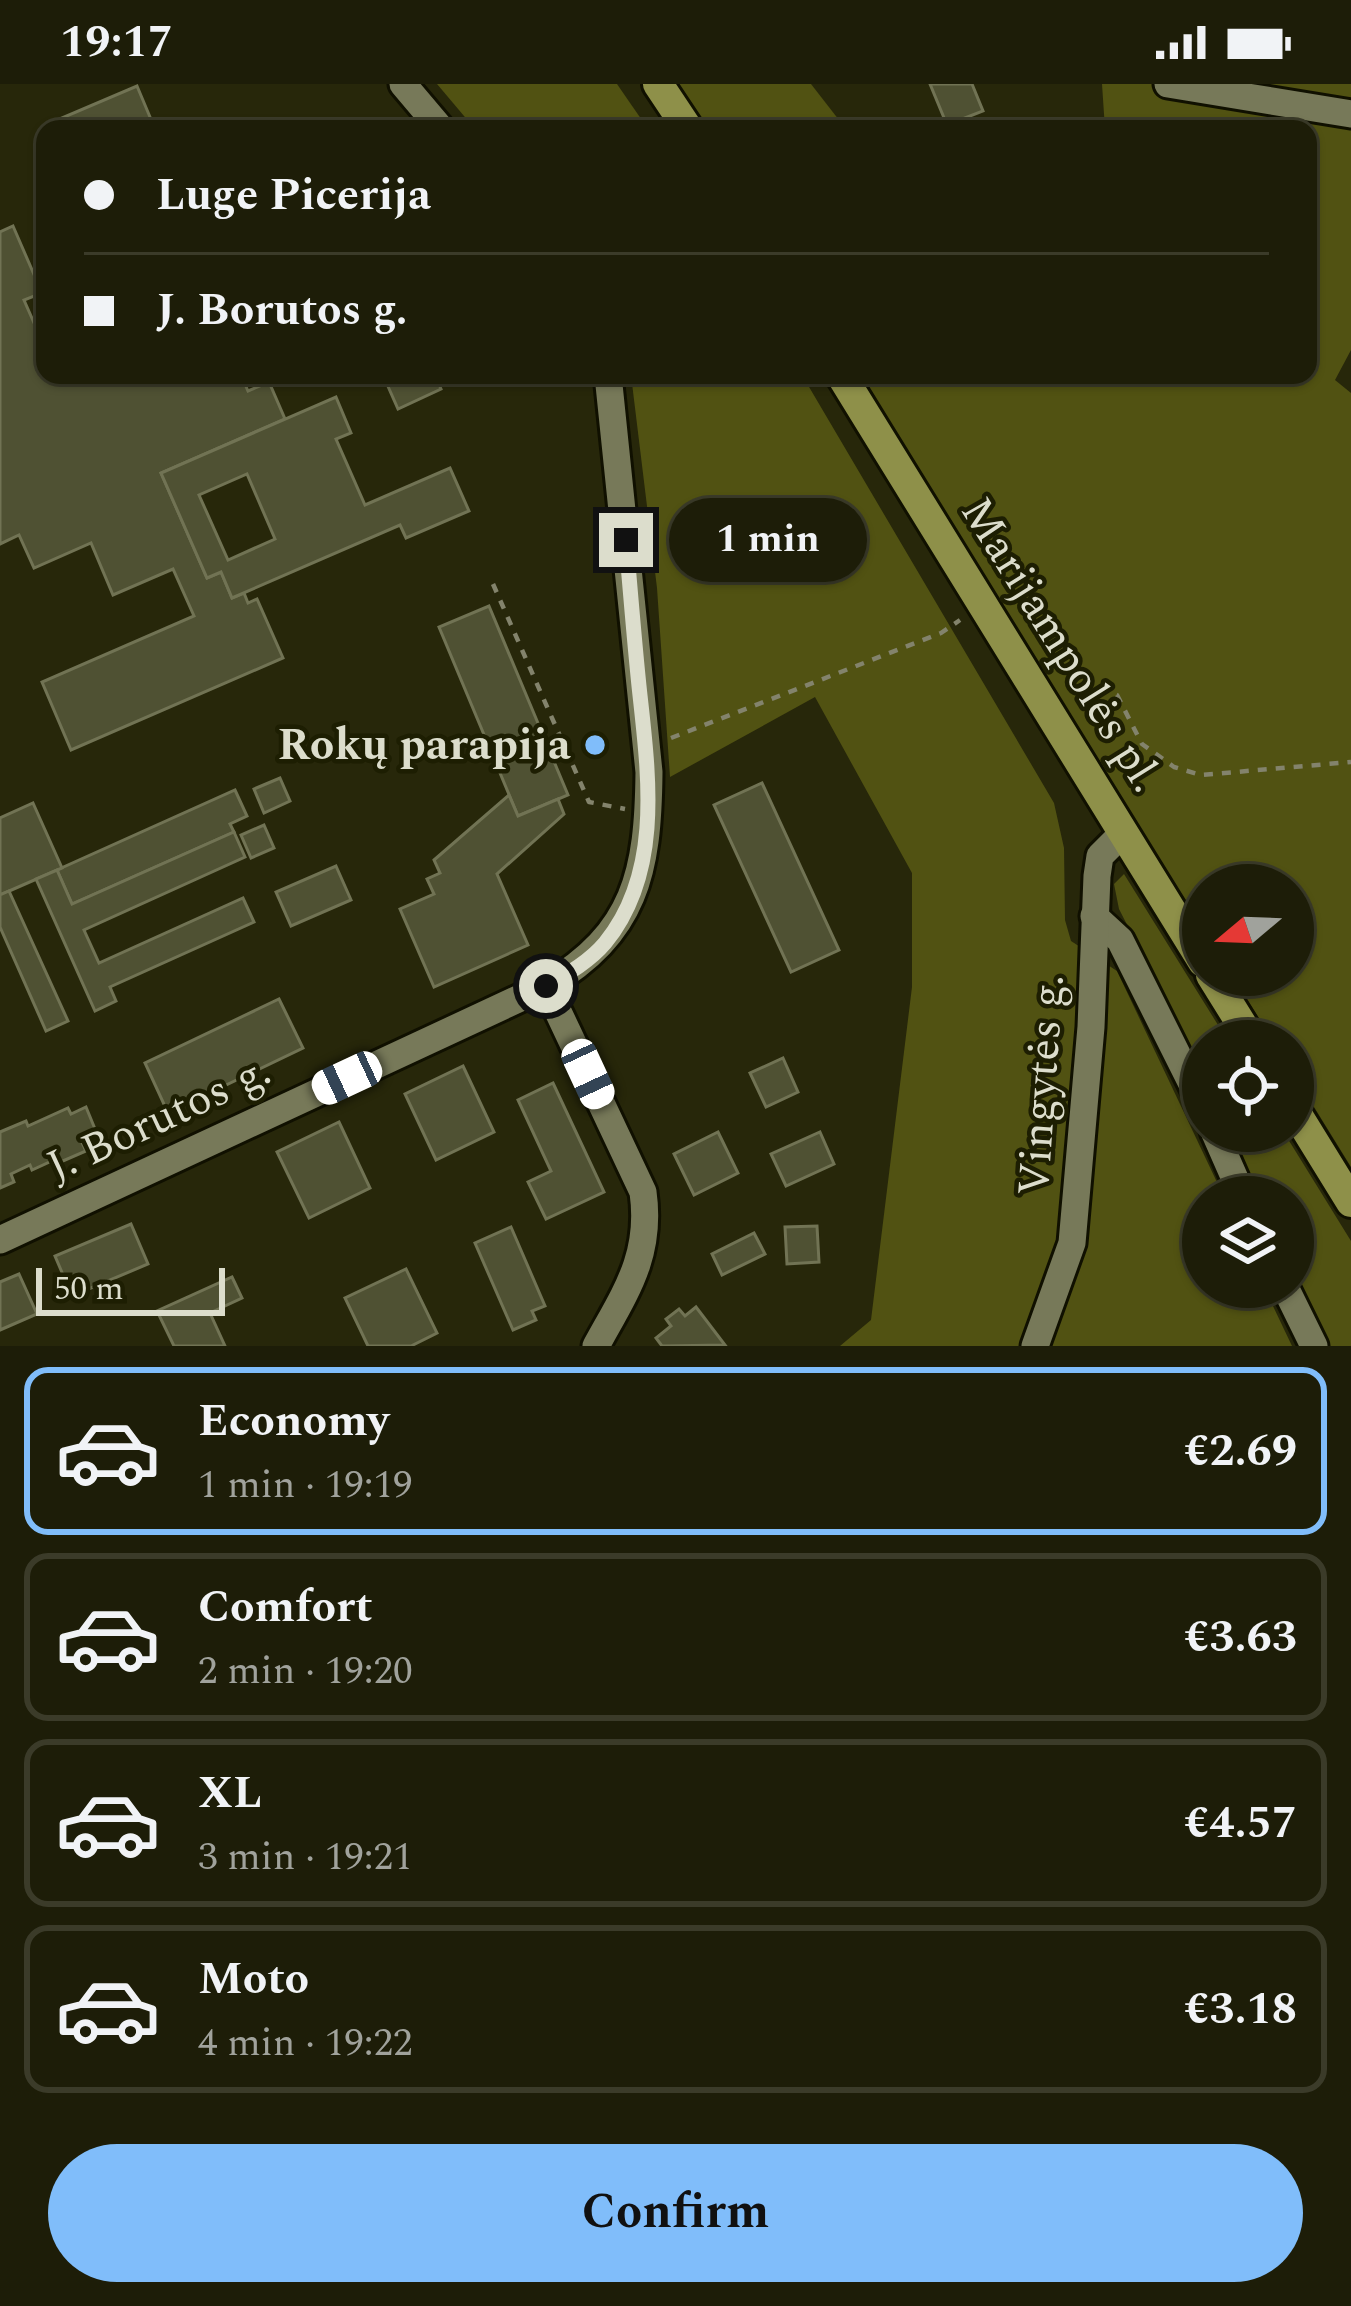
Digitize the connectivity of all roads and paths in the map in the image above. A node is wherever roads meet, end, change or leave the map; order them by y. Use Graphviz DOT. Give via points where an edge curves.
graph roads {
  1 [pos="403,84"];
  2 [pos="658,84"];
  3 [pos="1168,84"];
  4 [pos="1351,114"];
  5 [pos="433,120"];
  6 [pos="682,120"];
  7 [pos="609,384"];
  8 [pos="847,384"];
  9 [pos="494,584"];
  10 [pos="941,633"];
  11 [pos="1035,655"];
  12 [pos="660,743"];
  13 [pos="1351,762"];
  14 [pos="631,810"];
  15 [pos="1123,833"];
  16 [pos="1094,916"];
  17 [pos="1182,928"];
  18 [pos="546,986"];
  19 [pos="1182,1064"];
  20 [pos="1314,1142"];
  21 [pos="1351,1202"];
  22 [pos="0,1240"];
  23 [pos="1295,1308"];
  24 [pos="596,1346"];
  25 [pos="1035,1346"];
  26 [pos="1314,1346"];
  1 -- 5 [label="street"];
  2 -- 6 [label="main road"];
  3 -- 4 [label="street"];
  7 -- 18 [label="street, J. Borutos g." via="649,813 641,864 618,923 583,964"];
  8 -- 15 [label="main road, Marijampolės pl."];
  9 -- 14 [label="path" via="589,802"];
  10 -- 12 [label="path"];
  11 -- 13 [label="path" via="1117,695 1142,744 1174,767 1201,775"];
  15 -- 16 [label="street, Vingytės g." via="1100,856"];
  15 -- 17 [label="main road, Marijampolės pl."];
  16 -- 19 [label="street" via="1120,940"];
  16 -- 25 [label="street, Vingytės g." via="1072,1243"];
  18 -- 22 [label="street, J. Borutos g."];
  18 -- 24 [label="street" via="643,1192 638,1268"];
  20 -- 21 [label="main road"];
  23 -- 26 [label="street"];
}
